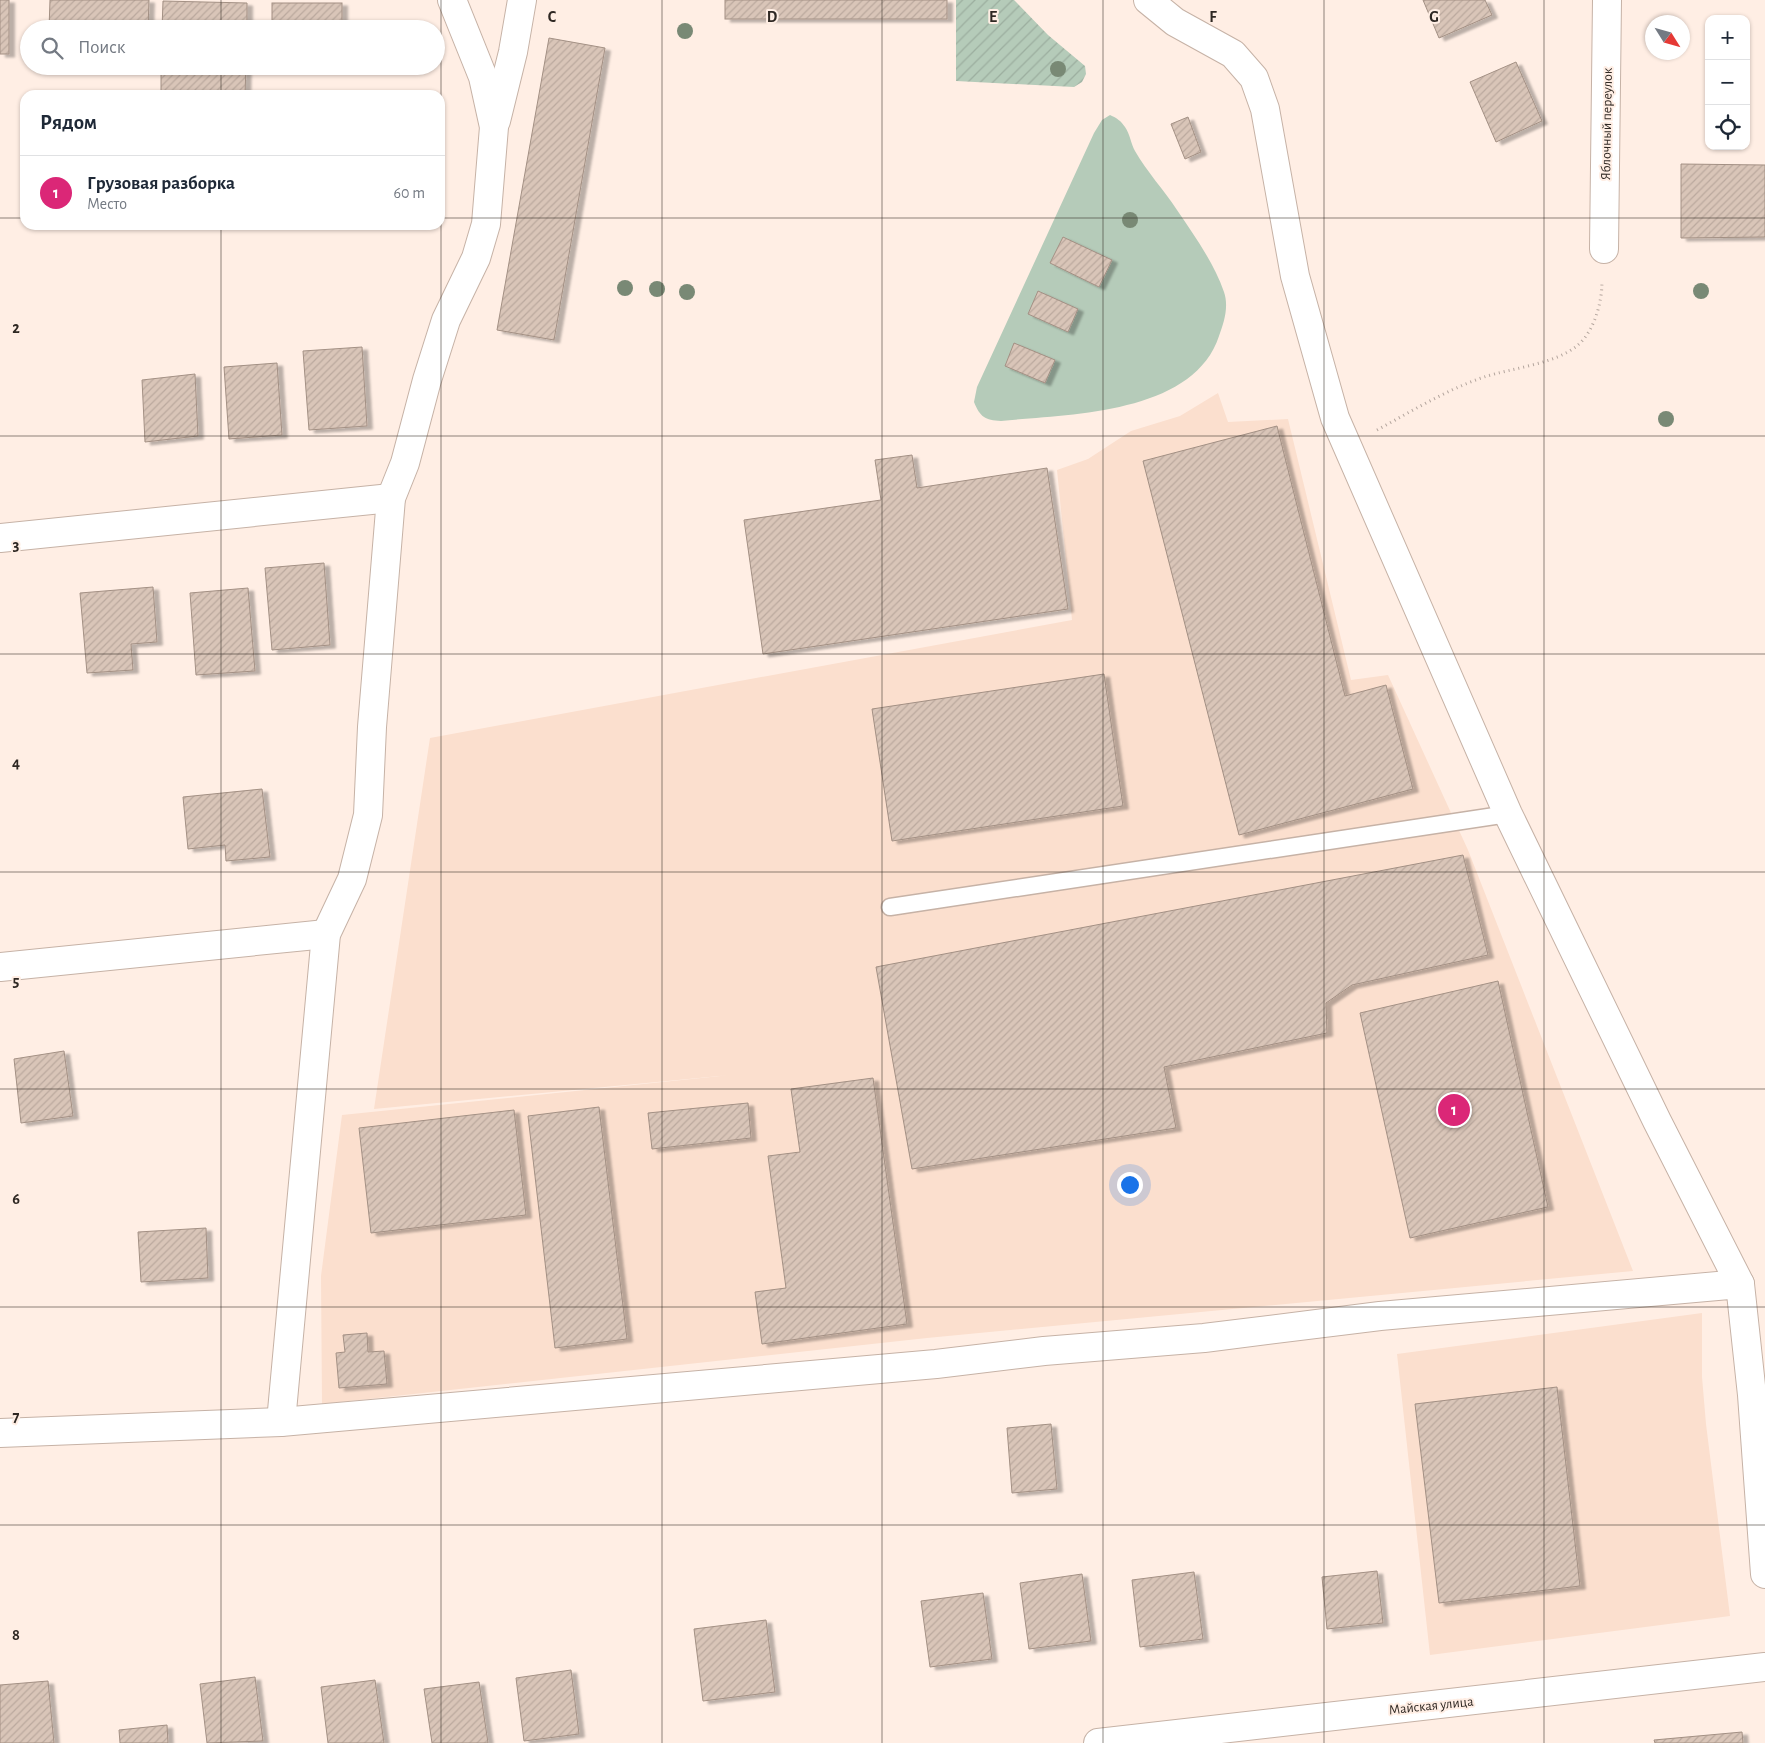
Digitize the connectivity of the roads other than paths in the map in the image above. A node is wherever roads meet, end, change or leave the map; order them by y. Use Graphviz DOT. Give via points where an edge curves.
graph roads {
  1 [pos="452,0"];
  2 [pos="522,0"];
  3 [pos="1148,0"];
  4 [pos="1608,0"];
  5 [pos="494,127"];
  6 [pos="1604,249"];
  7 [pos="391,498"];
  8 [pos="0,538"];
  9 [pos="1508,814"];
  10 [pos="890,907"];
  11 [pos="326,934"];
  12 [pos="0,967"];
  13 [pos="1740,1284"];
  14 [pos="281,1422"];
  15 [pos="0,1433"];
  16 [pos="1765,1574"];
  17 [pos="1765,1667"];
  18 [pos="1098,1743"];
  1 -- 5 [label="street" via="483,77"];
  2 -- 5 [label="street"];
  3 -- 9 [label="street" via="1175,22 1233,54 1254,78 1265,109 1295,276 1336,418"];
  4 -- 6 [label="street, Яблочный переулок"];
  5 -- 7 [label="street" via="486,224 476,258 446,320 405,464"];
  7 -- 8 [label="street"];
  7 -- 11 [label="street" via="368,815 352,879"];
  9 -- 10 [label="lane"];
  9 -- 13 [label="street"];
  11 -- 12 [label="street"];
  11 -- 14 [label="street"];
  13 -- 14 [label="street" via="1380,1316 1204,1338 1044,1351 936,1364"];
  13 -- 16 [label="street"];
  14 -- 15 [label="street"];
  17 -- 18 [label="street, Майская улица"];
}
